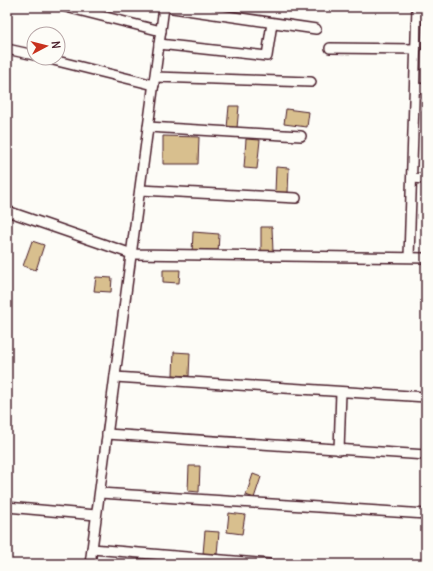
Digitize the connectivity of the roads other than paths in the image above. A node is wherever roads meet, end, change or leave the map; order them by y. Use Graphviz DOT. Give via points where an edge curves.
graph roads {
  1 [pos="66,7"];
  2 [pos="165,7"];
  3 [pos="418,7"];
  4 [pos="272,23"];
  5 [pos="316,29"];
  6 [pos="161,30"];
  7 [pos="160,44"];
  8 [pos="330,48"];
  9 [pos="7,49"];
  10 [pos="416,49"];
  11 [pos="26,53"];
  12 [pos="66,62"];
  13 [pos="155,81"];
  14 [pos="311,82"];
  15 [pos="415,88"];
  16 [pos="426,89"];
  17 [pos="148,127"];
  18 [pos="302,136"];
  19 [pos="412,178"];
  20 [pos="426,179"];
  21 [pos="140,190"];
  22 [pos="296,198"];
  23 [pos="7,211"];
  24 [pos="132,254"];
  25 [pos="409,257"];
  26 [pos="426,258"];
  27 [pos="115,377"];
  28 [pos="341,392"];
  29 [pos="426,397"];
  30 [pos="108,434"];
  31 [pos="339,450"];
  32 [pos="426,455"];
  33 [pos="100,493"];
  34 [pos="7,507"];
  35 [pos="426,514"];
  36 [pos="96,515"];
  37 [pos="92,549"];
  38 [pos="90,564"];
  39 [pos="269,564"];
  1 -- 6 [label="street"];
  2 -- 4 [label="street"];
  2 -- 6 [label="street"];
  3 -- 10 [label="street"];
  4 -- 5 [label="street"];
  4 -- 7 [label="street" via="267,56"];
  6 -- 7 [label="street"];
  7 -- 13 [label="street"];
  8 -- 10 [label="street"];
  9 -- 11 [label="street"];
  10 -- 15 [label="street"];
  12 -- 13 [label="street"];
  13 -- 14 [label="street"];
  13 -- 17 [label="street"];
  15 -- 16 [label="street"];
  15 -- 19 [label="street"];
  17 -- 18 [label="street"];
  17 -- 21 [label="street"];
  19 -- 20 [label="street"];
  19 -- 25 [label="street"];
  21 -- 22 [label="street"];
  21 -- 24 [label="street"];
  23 -- 24 [label="street"];
  24 -- 25 [label="street"];
  24 -- 27 [label="street"];
  25 -- 26 [label="street"];
  27 -- 28 [label="street"];
  27 -- 30 [label="street"];
  28 -- 29 [label="street"];
  28 -- 31 [label="street"];
  30 -- 31 [label="street"];
  30 -- 33 [label="street"];
  31 -- 32 [label="street"];
  33 -- 35 [label="street"];
  33 -- 36 [label="street"];
  34 -- 36 [label="street"];
  36 -- 37 [label="street"];
  37 -- 38 [label="street"];
  37 -- 39 [label="street"];
}
